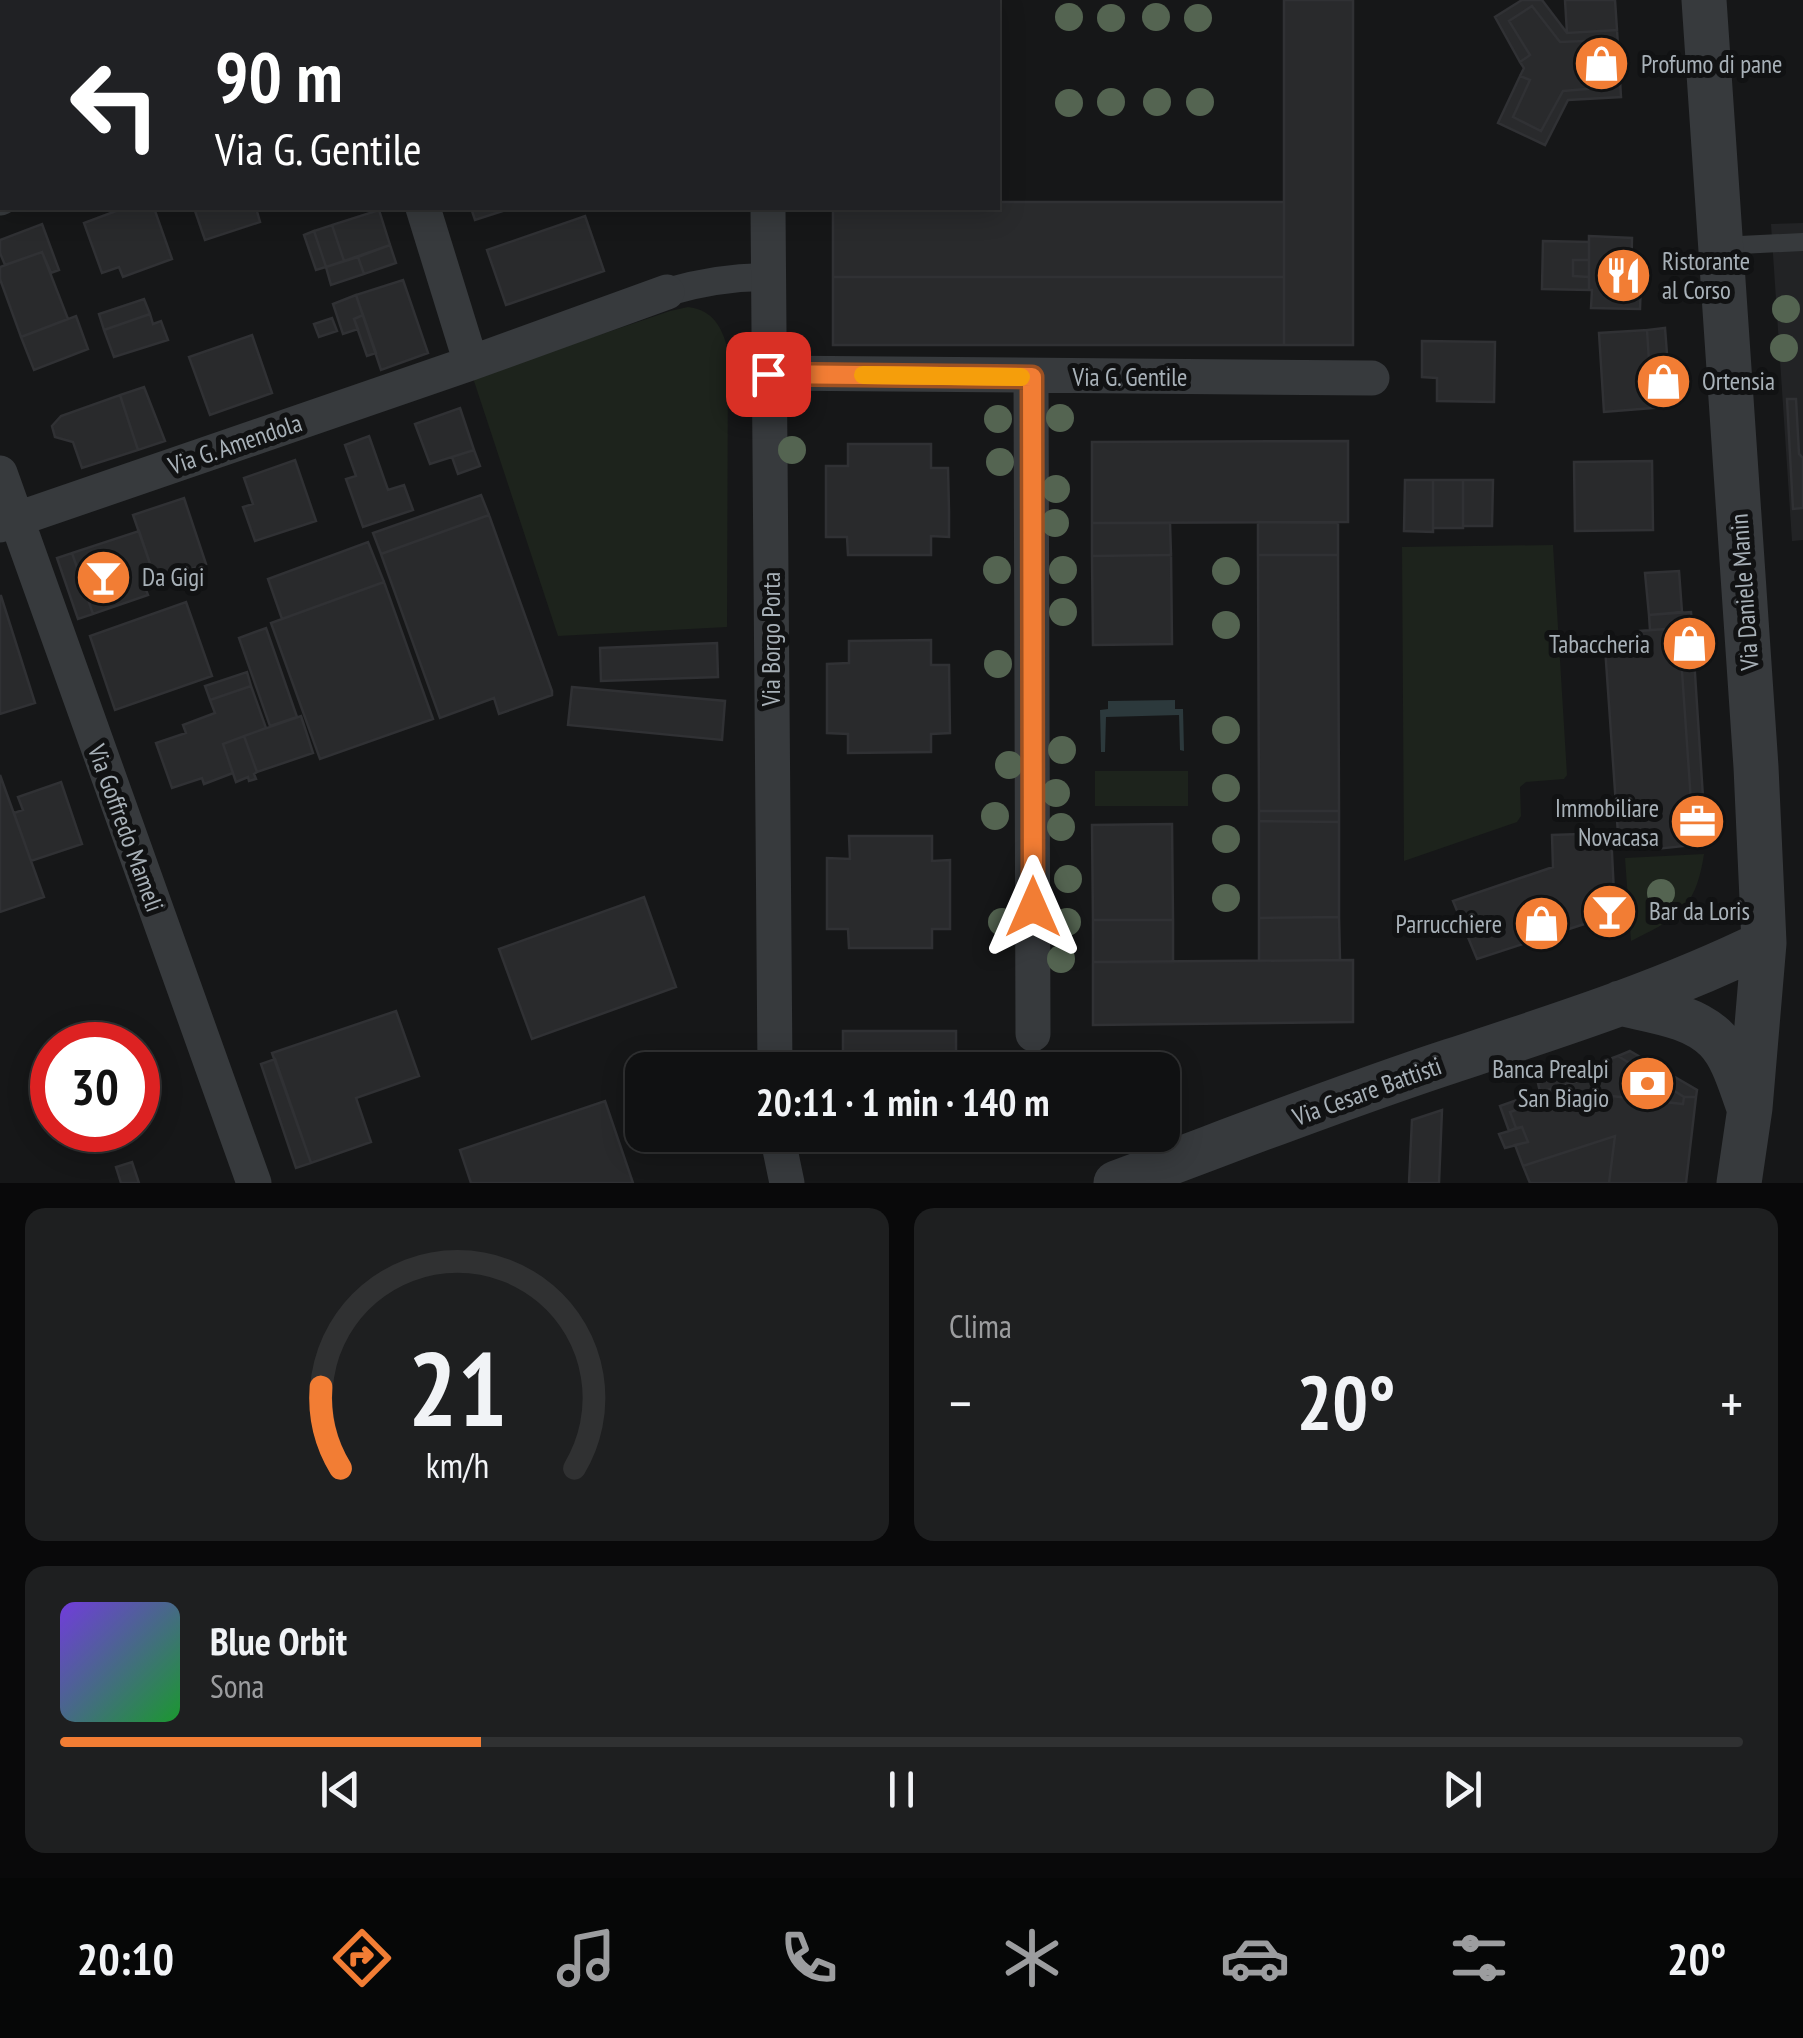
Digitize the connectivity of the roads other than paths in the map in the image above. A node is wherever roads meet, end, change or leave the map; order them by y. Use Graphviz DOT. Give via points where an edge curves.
graph roads {
  1 [pos="1704,0"];
  2 [pos="423,210"];
  3 [pos="768,210"];
  4 [pos="1803,242"];
  5 [pos="1720,246"];
  6 [pos="768,277"];
  7 [pos="667,292"];
  8 [pos="471,363"];
  9 [pos="768,374"];
  10 [pos="1032,377"];
  11 [pos="1372,378"];
  12 [pos="0,473"];
  13 [pos="8,522"];
  14 [pos="1764,943"];
  15 [pos="1620,1003"];
  16 [pos="1033,1034"];
  17 [pos="775,1052"];
  18 [pos="1750,1108"];
  19 [pos="773,1152"];
  20 [pos="780,1152"];
  21 [pos="254,1183"];
  22 [pos="766,1183"];
  23 [pos="786,1183"];
  24 [pos="1116,1183"];
  25 [pos="1739,1183"];
  1 -- 5 [label="street, Via Daniele Manin"];
  2 -- 8 [label="street"];
  3 -- 6 [label="street, Via Borgo Porta"];
  4 -- 5 [label="lane"];
  5 -- 14 [label="street, Via Daniele Manin"];
  6 -- 7 [label="street" via="700,282"];
  6 -- 9 [label="street, Via Borgo Porta"];
  7 -- 8 [label="street, Via G. Amendola"];
  8 -- 13 [label="street, Via G. Amendola"];
  9 -- 10 [label="street, Via G. Gentile"];
  9 -- 17 [label="street, Via Borgo Porta"];
  10 -- 11 [label="street, Via G. Gentile"];
  10 -- 16 [label="street"];
  12 -- 13 [label="street, Via Goffredo Mameli"];
  13 -- 21 [label="street, Via Goffredo Mameli"];
  14 -- 15 [label="street, Via Cesare Battisti"];
  14 -- 18 [label="street, Via Daniele Manin"];
  15 -- 18 [label="street" via="1687,1020 1716,1039"];
  15 -- 24 [label="street, Via Cesare Battisti"];
  18 -- 25 [label="street, Via Daniele Manin"];
  19 -- 22 [label="street"];
  20 -- 23 [label="street"];
}
